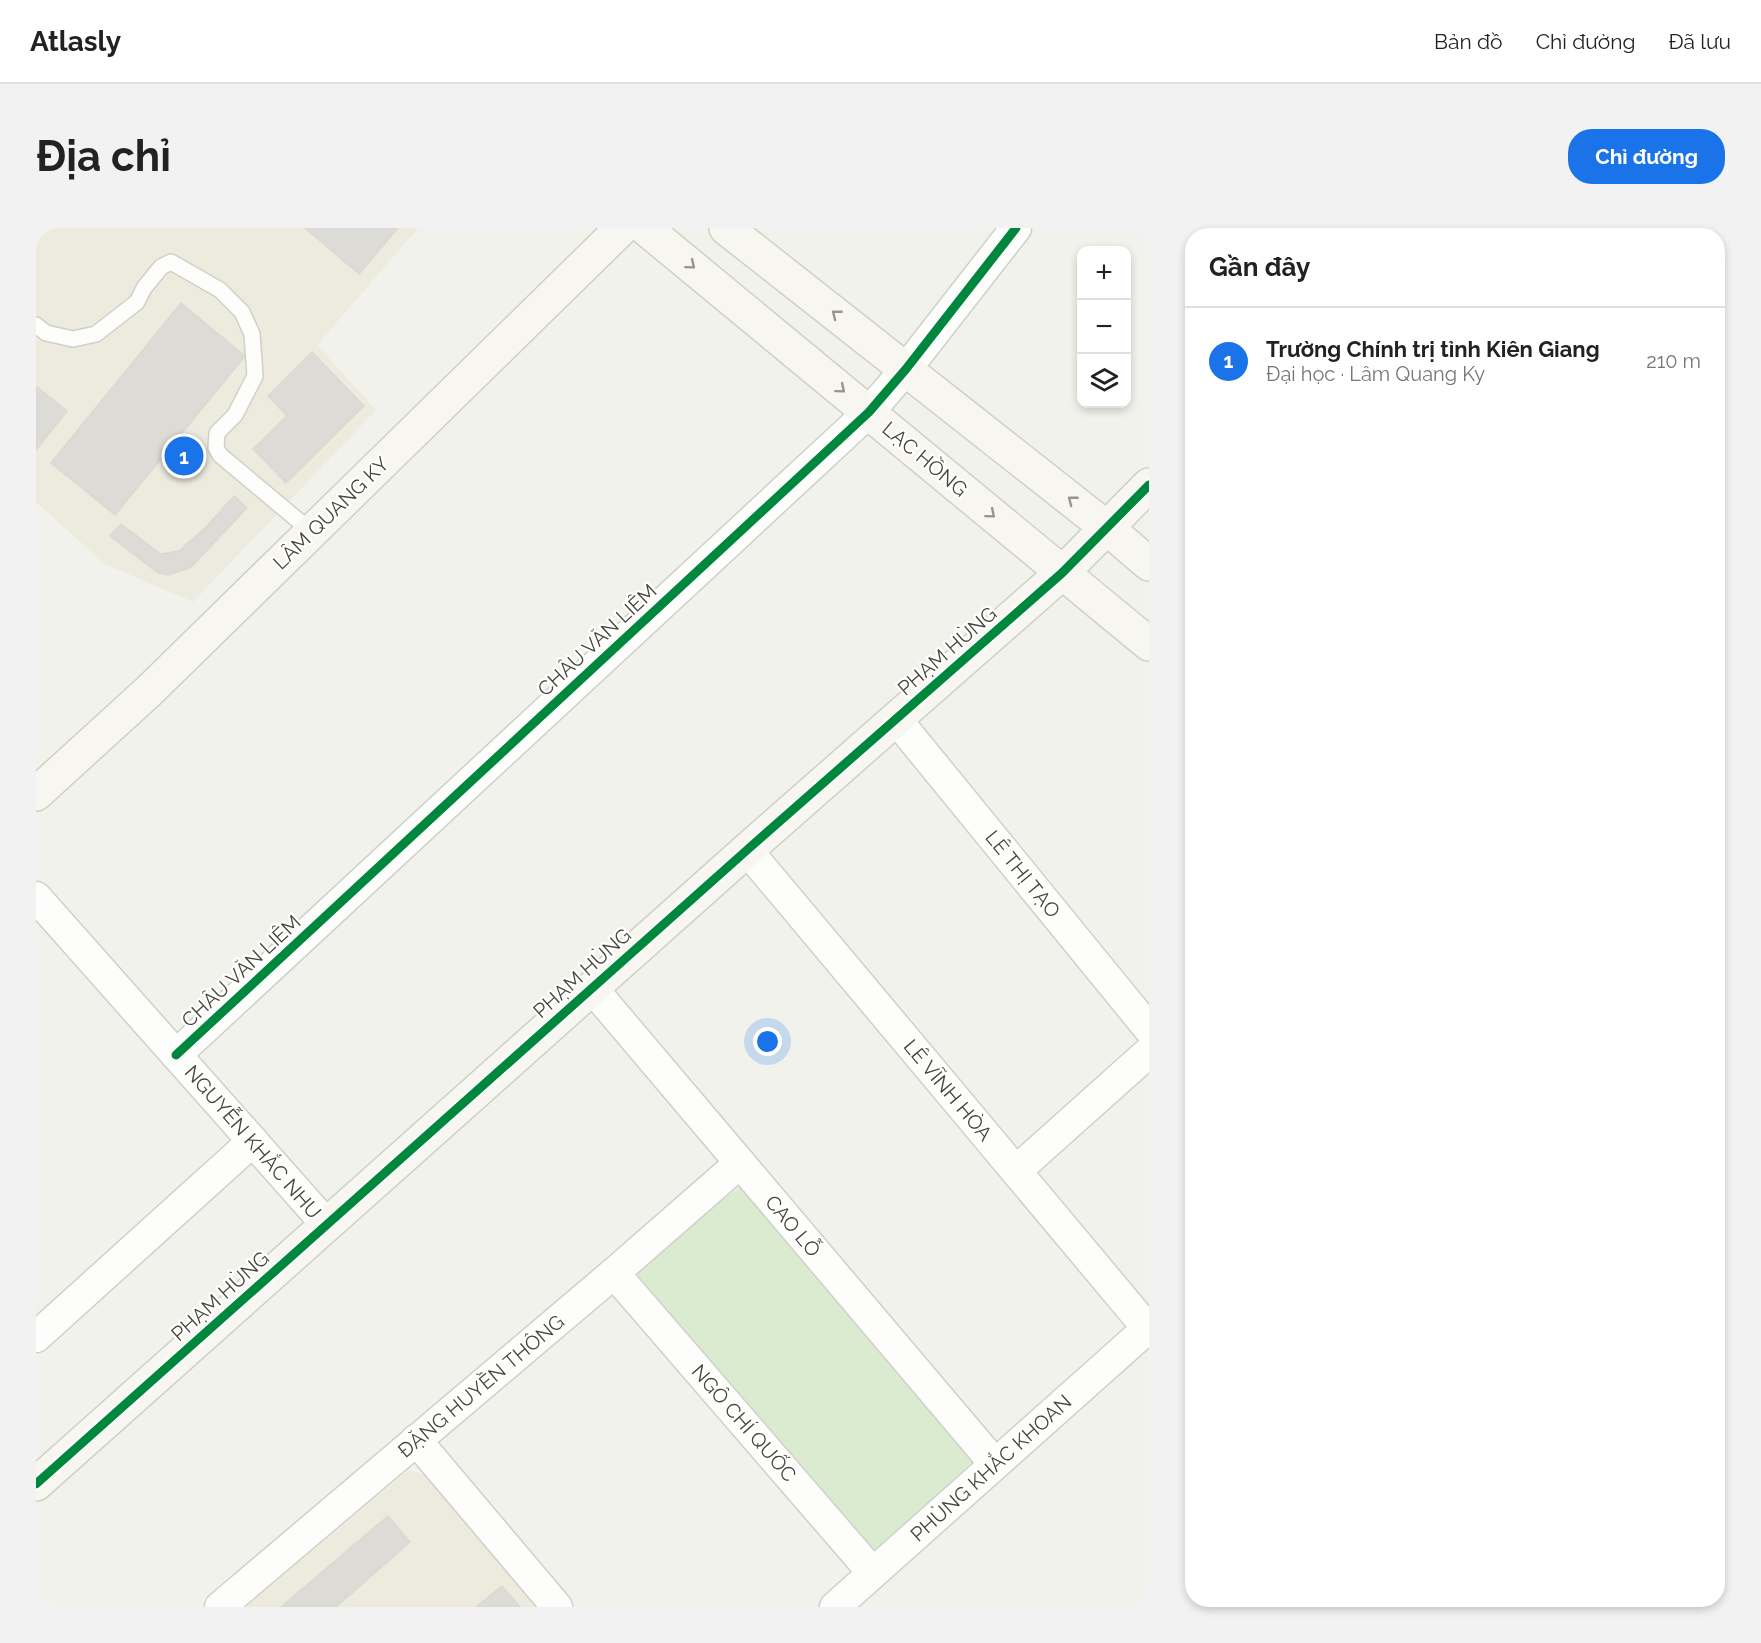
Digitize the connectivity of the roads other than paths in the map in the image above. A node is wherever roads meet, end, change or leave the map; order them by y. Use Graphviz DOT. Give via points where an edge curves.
graph roads {
  1 [pos="622,228"];
  2 [pos="645,228"];
  3 [pos="726,228"];
  4 [pos="1016,228"];
  5 [pos="36,325"];
  6 [pos="906,369"];
  7 [pos="869,412"];
  8 [pos="1149,485"];
  9 [pos="1107,528"];
  10 [pos="312,532"];
  11 [pos="1149,564"];
  12 [pos="1062,573"];
  13 [pos="1149,644"];
  14 [pos="896,719"];
  15 [pos="36,794"];
  16 [pos="747,850"];
  17 [pos="36,897"];
  18 [pos="592,988"];
  19 [pos="1149,1029"];
  20 [pos="1149,1052"];
  21 [pos="176,1055"];
  22 [pos="253,1141"];
  23 [pos="740,1163"];
  24 [pos="1016,1171"];
  25 [pos="327,1225"];
  26 [pos="614,1274"];
  27 [pos="1148,1329"];
  28 [pos="36,1337"];
  29 [pos="416,1440"];
  30 [pos="995,1464"];
  31 [pos="36,1484"];
  32 [pos="873,1574"];
  33 [pos="220,1607"];
  34 [pos="557,1607"];
  35 [pos="835,1607"];
  1 -- 10 [label="street, LÂM QUANG KY"];
  2 -- 7 [label="street, LẠC HỒNG, one-way"];
  6 -- 3 [label="street, one-way"];
  4 -- 6 [label="street, CHÂU VĂN LIÊM"];
  5 -- 10 [label="lane" via="46,333 73,339 96,334 137,302 160,267 171,262 220,290 242,312 252,334 255,375 235,415 217,432 216,448"];
  6 -- 7 [label="street, CHÂU VĂN LIÊM"];
  9 -- 6 [label="street, one-way"];
  7 -- 12 [label="street, LẠC HỒNG, one-way"];
  7 -- 21 [label="street, CHÂU VĂN LIÊM"];
  8 -- 9 [label="street, PHẠM HÙNG"];
  9 -- 11 [label="street"];
  9 -- 12 [label="street, PHẠM HÙNG"];
  10 -- 15 [label="street, LÂM QUANG KY" via="149,691"];
  12 -- 13 [label="street, LẠC HỒNG"];
  12 -- 14 [label="street, PHẠM HÙNG"];
  14 -- 16 [label="street, PHẠM HÙNG"];
  14 -- 19 [label="street, LÊ THỊ TẠO"];
  16 -- 18 [label="street, PHẠM HÙNG"];
  16 -- 24 [label="street, LÊ VĨNH HÒA"];
  17 -- 21 [label="street, NGUYỄN KHẮC NHU"];
  18 -- 23 [label="street, CAO LỖ"];
  18 -- 25 [label="street, PHẠM HÙNG"];
  20 -- 24 [label="street"];
  21 -- 22 [label="street, NGUYỄN KHẮC NHU"];
  22 -- 25 [label="street, NGUYỄN KHẮC NHU"];
  22 -- 28 [label="street"];
  23 -- 26 [label="street, ĐẶNG HUYỀN THÔNG"];
  23 -- 30 [label="street, CAO LỖ"];
  24 -- 27 [label="street, LÊ VĨNH HÒA"];
  25 -- 31 [label="street, PHẠM HÙNG"];
  26 -- 29 [label="street, ĐẶNG HUYỀN THÔNG"];
  26 -- 32 [label="street, NGÔ CHÍ QUỐC"];
  27 -- 30 [label="street, PHÙNG KHẮC KHOAN"];
  29 -- 33 [label="street, ĐẶNG HUYỀN THÔNG"];
  29 -- 34 [label="street"];
  30 -- 32 [label="street, PHÙNG KHẮC KHOAN"];
  32 -- 35 [label="street, PHÙNG KHẮC KHOAN"];
}
